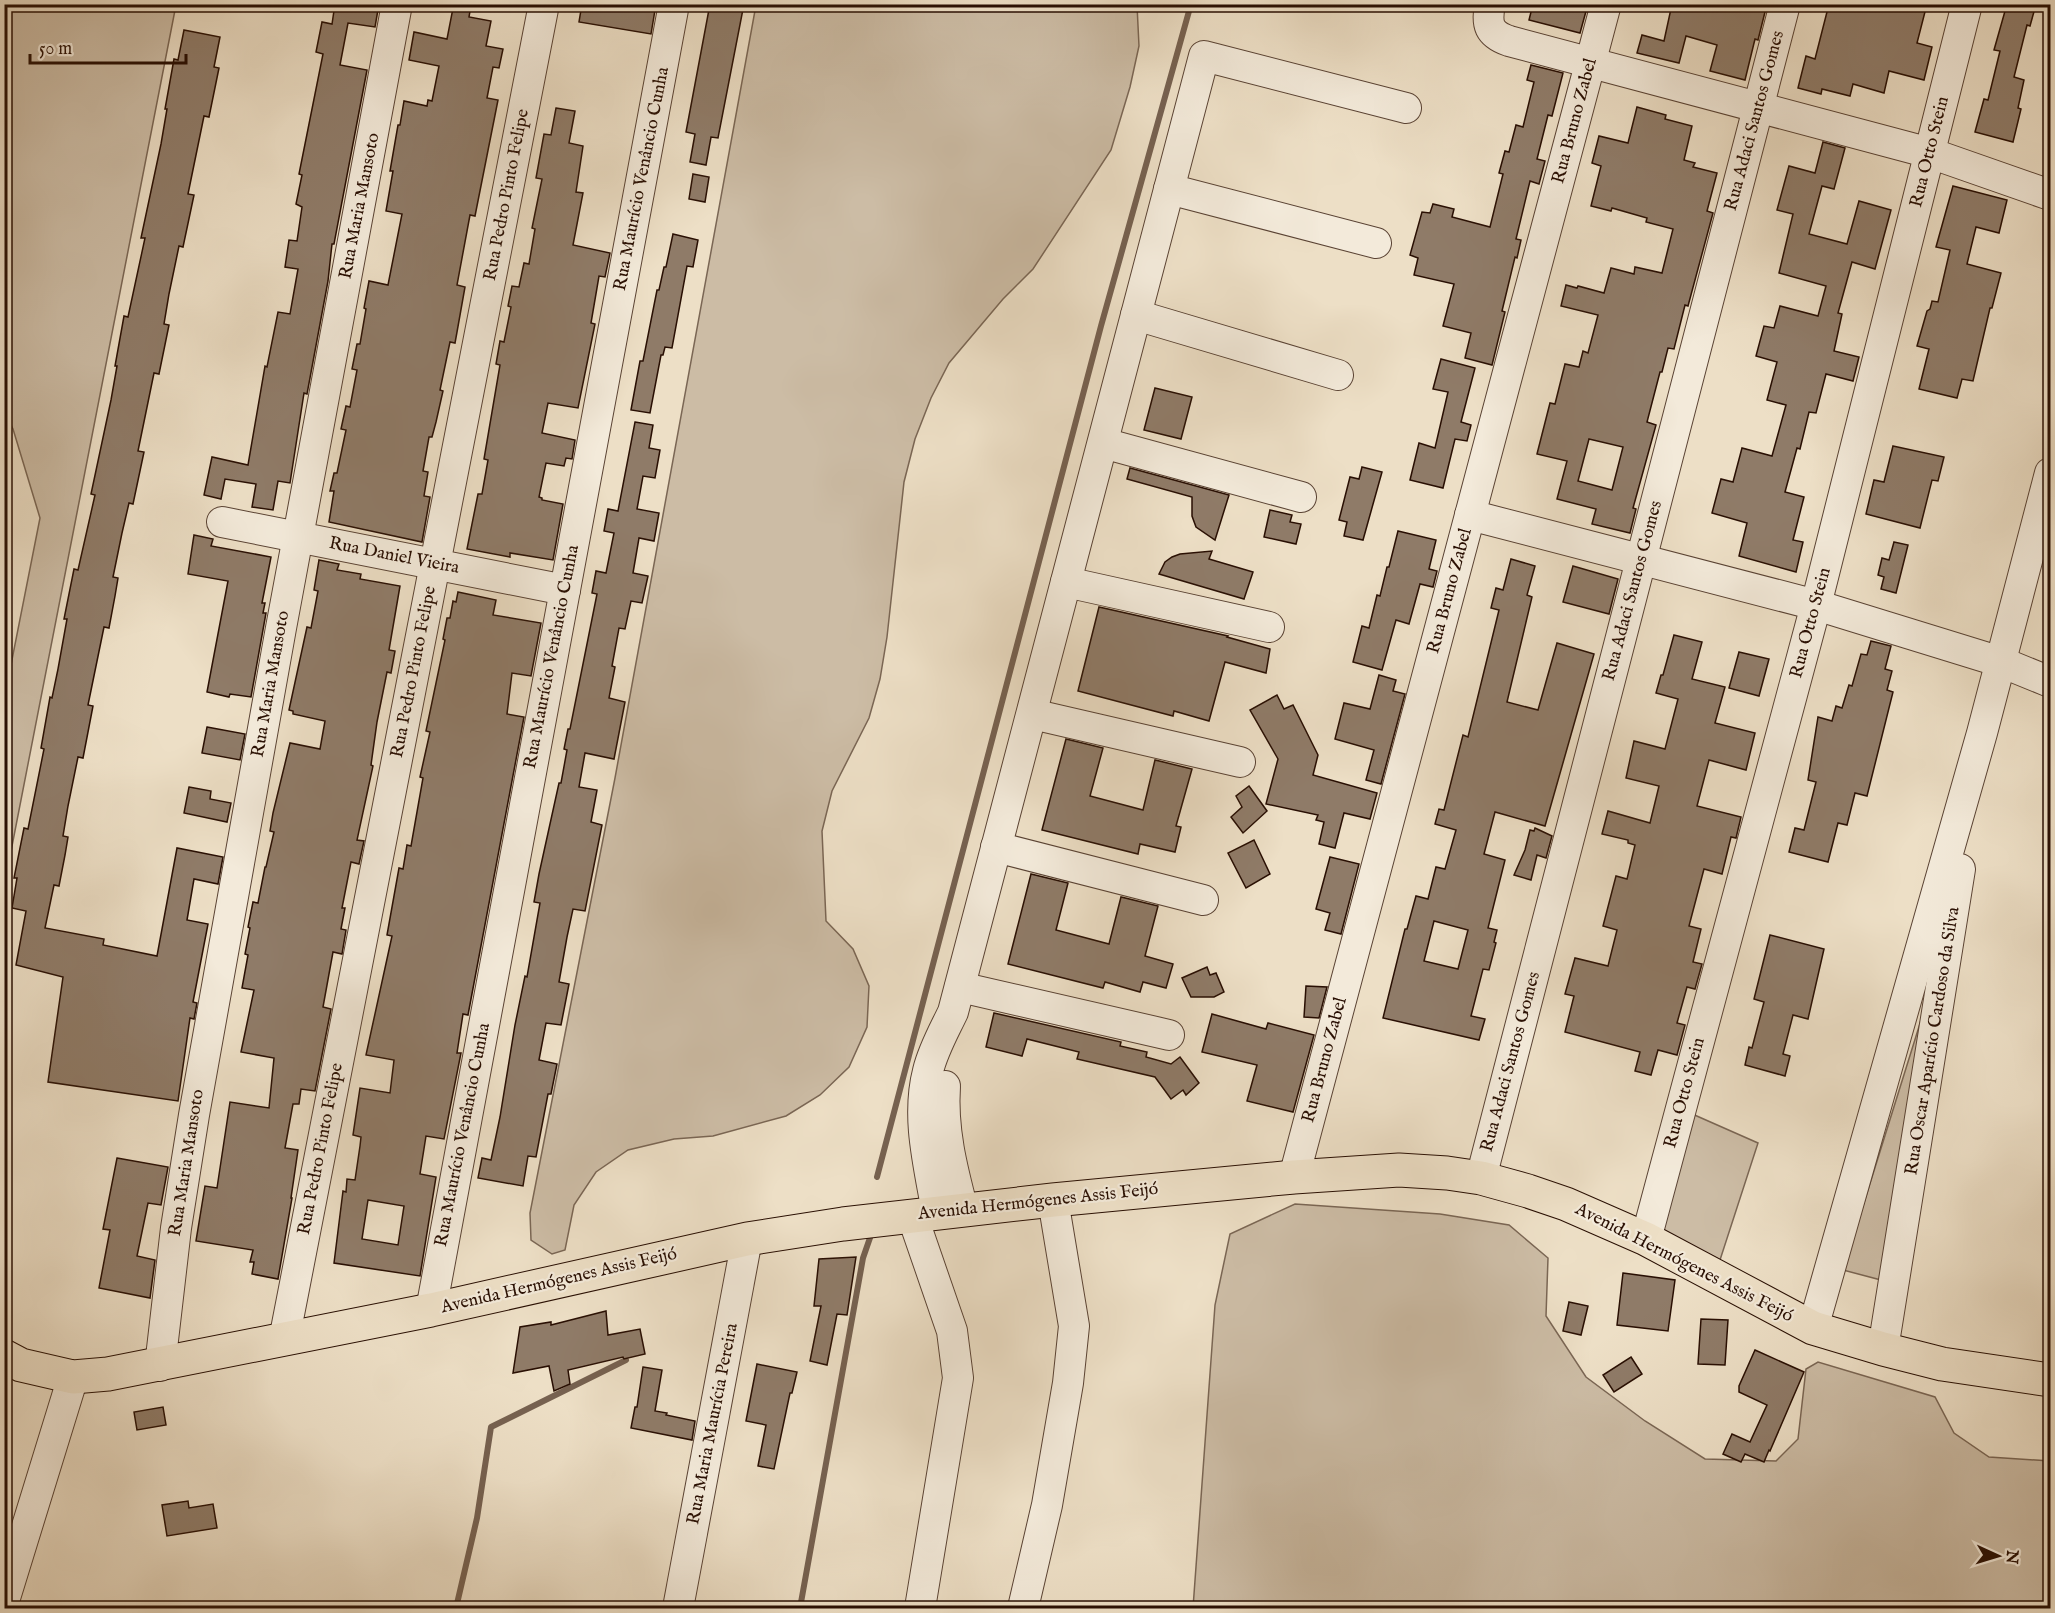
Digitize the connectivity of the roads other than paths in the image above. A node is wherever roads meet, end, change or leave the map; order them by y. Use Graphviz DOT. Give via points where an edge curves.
graph roads {
  1 [pos="397,4"];
  2 [pos="544,4"];
  3 [pos="674,4"];
  4 [pos="1490,4"];
  5 [pos="1606,4"];
  6 [pos="1785,4"];
  7 [pos="1967,4"];
  8 [pos="1590,63"];
  9 [pos="1759,106"];
  10 [pos="1406,108"];
  11 [pos="1930,153"];
  12 [pos="1169,189"];
  13 [pos="2050,195"];
  14 [pos="1376,243"];
  15 [pos="1136,315"];
  16 [pos="1338,375"];
  17 [pos="1103,443"];
  18 [pos="2050,472"];
  19 [pos="1300,497"];
  20 [pos="1470,515"];
  21 [pos="222,522"];
  22 [pos="299,537"];
  23 [pos="1641,560"];
  24 [pos="435,564"];
  25 [pos="1066,582"];
  26 [pos="565,590"];
  27 [pos="1816,605"];
  28 [pos="1269,627"];
  29 [pos="2001,662"];
  30 [pos="2050,682"];
  31 [pos="1032,714"];
  32 [pos="1982,732"];
  33 [pos="1240,762"];
  34 [pos="996,848"];
  35 [pos="1203,900"];
  36 [pos="957,999"];
  37 [pos="1169,1035"];
  38 [pos="1294,1177"];
  39 [pos="1481,1178"];
  40 [pos="1053,1200"];
  41 [pos="938,1212"];
  42 [pos="747,1239"];
  43 [pos="1646,1239"];
  44 [pos="431,1310"];
  45 [pos="1813,1328"];
  46 [pos="284,1340"];
  47 [pos="1883,1349"];
  48 [pos="4,1356"];
  49 [pos="160,1366"];
  50 [pos="73,1377"];
  51 [pos="2050,1380"];
  52 [pos="4,1601"];
  53 [pos="678,1608"];
  54 [pos="920,1608"];
  55 [pos="1023,1608"];
  1 -- 22 [label="street, Rua Maria Mansoto"];
  2 -- 24 [label="street, Rua Pedro Pinto Felipe"];
  3 -- 26 [label="street, Rua Maurício Venâncio Cunha"];
  4 -- 8 [label="street" via="1487,17 1490,29 1498,37"];
  5 -- 8 [label="street, Rua Bruno Zabel"];
  6 -- 9 [label="street, Rua Adaci Santos Gomes"];
  7 -- 11 [label="street, Rua Otto Stein"];
  8 -- 9 [label="street"];
  8 -- 20 [label="street, Rua Bruno Zabel"];
  9 -- 11 [label="street"];
  9 -- 23 [label="street, Rua Adaci Santos Gomes"];
  10 -- 12 [label="street" via="1204,56"];
  11 -- 13 [label="street"];
  11 -- 27 [label="street, Rua Otto Stein"];
  12 -- 14 [label="street"];
  12 -- 15 [label="street"];
  15 -- 16 [label="street"];
  15 -- 17 [label="street"];
  17 -- 19 [label="street"];
  17 -- 25 [label="street"];
  18 -- 29 [label="street, Rua Oscar Aparício Cardoso da Silva"];
  20 -- 23 [label="street"];
  20 -- 38 [label="street, Rua Bruno Zabel"];
  21 -- 22 [label="street, Rua Daniel Vieira"];
  22 -- 24 [label="street, Rua Daniel Vieira"];
  22 -- 49 [label="street, Rua Maria Mansoto" via="194,1115"];
  23 -- 27 [label="street"];
  23 -- 39 [label="street, Rua Adaci Santos Gomes"];
  24 -- 26 [label="street, Rua Daniel Vieira"];
  24 -- 46 [label="street, Rua Pedro Pinto Felipe"];
  25 -- 28 [label="street"];
  25 -- 31 [label="street"];
  26 -- 44 [label="street, Rua Maurício Venâncio Cunha"];
  27 -- 29 [label="street"];
  27 -- 43 [label="street, Rua Otto Stein"];
  29 -- 30 [label="street"];
  29 -- 32 [label="street, Rua Oscar Aparício Cardoso da Silva"];
  31 -- 33 [label="street"];
  31 -- 34 [label="street"];
  32 -- 45 [label="street, Rua Oscar Aparício Cardoso da Silva"];
  32 -- 47 [label="street, Rua Oscar Aparício Cardoso da Silva"];
  34 -- 35 [label="street"];
  34 -- 36 [label="street"];
  36 -- 37 [label="street"];
  36 -- 41 [label="street" via="927,1072 924,1103 924,1137"];
  38 -- 39 [label="main road, Avenida Hermógenes Assis Feijó" via="1399,1170"];
  38 -- 40 [label="main road, Avenida Hermógenes Assis Feijó"];
  39 -- 43 [label="main road, Avenida Hermógenes Assis Feijó" via="1566,1204"];
  40 -- 41 [label="main road, Avenida Hermógenes Assis Feijó"];
  40 -- 55 [label="street" via="1074,1326 1047,1505"];
  41 -- 42 [label="main road, Avenida Hermógenes Assis Feijó"];
  41 -- 54 [label="street" via="958,1378"];
  42 -- 44 [label="main road, Avenida Hermógenes Assis Feijó"];
  42 -- 53 [label="street, Rua Maria Maurícia Pereira"];
  43 -- 45 [label="main road, Avenida Hermógenes Assis Feijó"];
  44 -- 46 [label="main road, Avenida Hermógenes Assis Feijó"];
  45 -- 47 [label="main road, Avenida Hermógenes Assis Feijó"];
  46 -- 49 [label="main road, Avenida Hermógenes Assis Feijó"];
  47 -- 51 [label="main road, Avenida Hermógenes Assis Feijó" via="1942,1364"];
  48 -- 50 [label="main road, Avenida Hermógenes Assis Feijó" via="21,1365"];
  49 -- 50 [label="main road, Avenida Hermógenes Assis Feijó"];
  50 -- 52 [label="street"];
}
